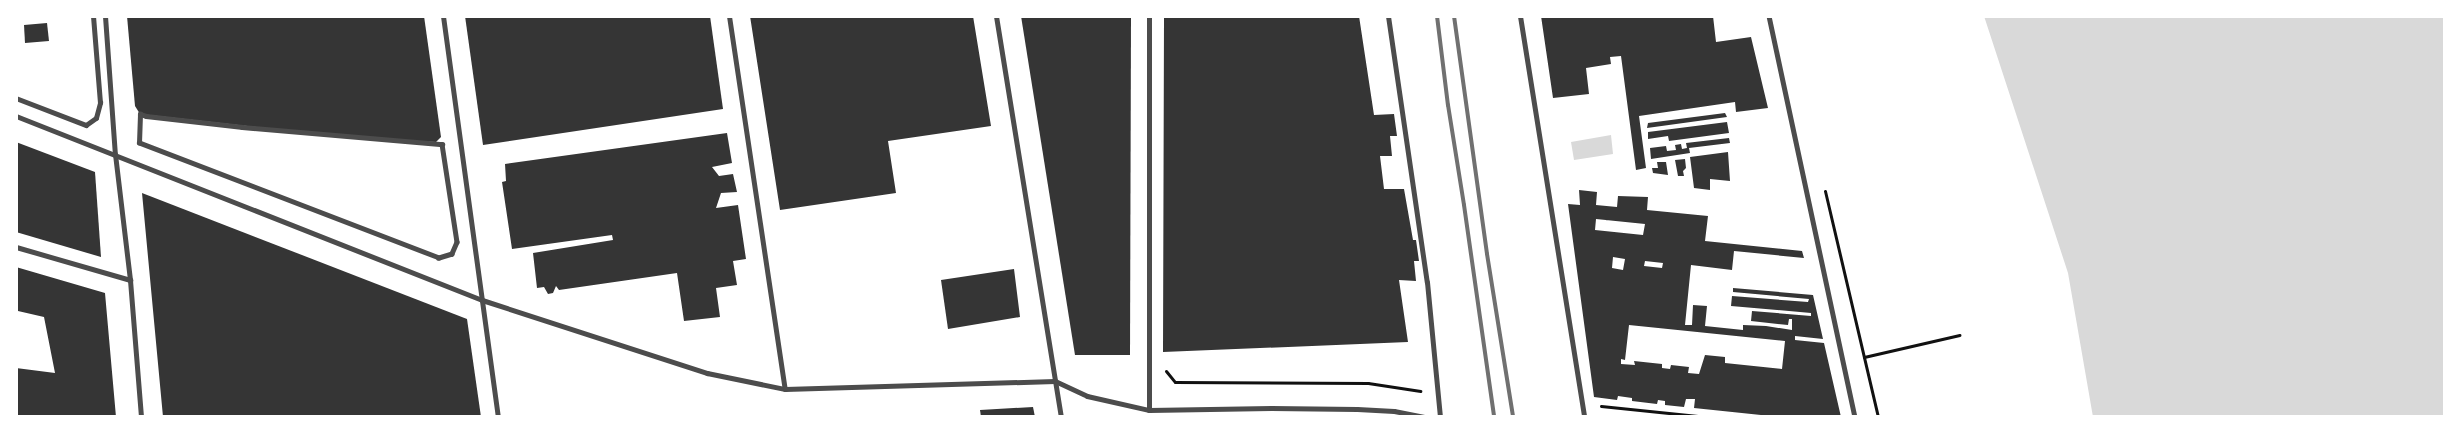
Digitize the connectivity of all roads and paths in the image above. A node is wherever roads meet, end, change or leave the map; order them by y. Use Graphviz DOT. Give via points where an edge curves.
graph roads {
  1 [pos="93,16"];
  2 [pos="105,16"];
  3 [pos="443,16"];
  4 [pos="730,16"];
  5 [pos="996,16"];
  6 [pos="1149,16"];
  7 [pos="1388,16"];
  8 [pos="1520,16"];
  9 [pos="1769,16"];
  10 [pos="16,98"];
  11 [pos="16,116"];
  12 [pos="146,116"];
  13 [pos="115,154"];
  14 [pos="1825,189"];
  15 [pos="16,247"];
  16 [pos="130,280"];
  17 [pos="482,300"];
  18 [pos="1959,335"];
  19 [pos="1864,357"];
  20 [pos="1165,364"];
  21 [pos="1055,381"];
  22 [pos="785,389"];
  23 [pos="1420,391"];
  24 [pos="1601,406"];
  25 [pos="1150,410"];
  26 [pos="141,417"];
  27 [pos="498,417"];
  28 [pos="1061,417"];
  29 [pos="1425,417"];
  30 [pos="1440,417"];
  31 [pos="1584,417"];
  32 [pos="1707,417"];
  33 [pos="1855,417"];
  34 [pos="1878,417"];
  1 -- 10 [label="street" via="100,102 96,118 86,126"];
  2 -- 13 [label="street"];
  3 -- 17 [label="street"];
  4 -- 22 [label="street"];
  5 -- 21 [label="street"];
  6 -- 25 [label="street"];
  7 -- 30 [label="street" via="1427,282"];
  8 -- 31 [label="street"];
  9 -- 33 [label="street"];
  11 -- 13 [label="street"];
  12 -- 12 [label="street" via="442,144 457,242 452,254 439,258 139,143 140,114"];
  13 -- 16 [label="street"];
  13 -- 17 [label="street"];
  14 -- 19 [label="path"];
  15 -- 16 [label="street"];
  16 -- 26 [label="street"];
  17 -- 22 [label="street" via="707,373"];
  17 -- 27 [label="street"];
  18 -- 19 [label="path"];
  19 -- 34 [label="path"];
  20 -- 23 [label="path" via="1166,371 1175,382 1368,383"];
  21 -- 22 [label="street"];
  21 -- 25 [label="street" via="1087,396"];
  21 -- 28 [label="street"];
  24 -- 32 [label="path"];
  25 -- 29 [label="street" via="1357,409"];
}
